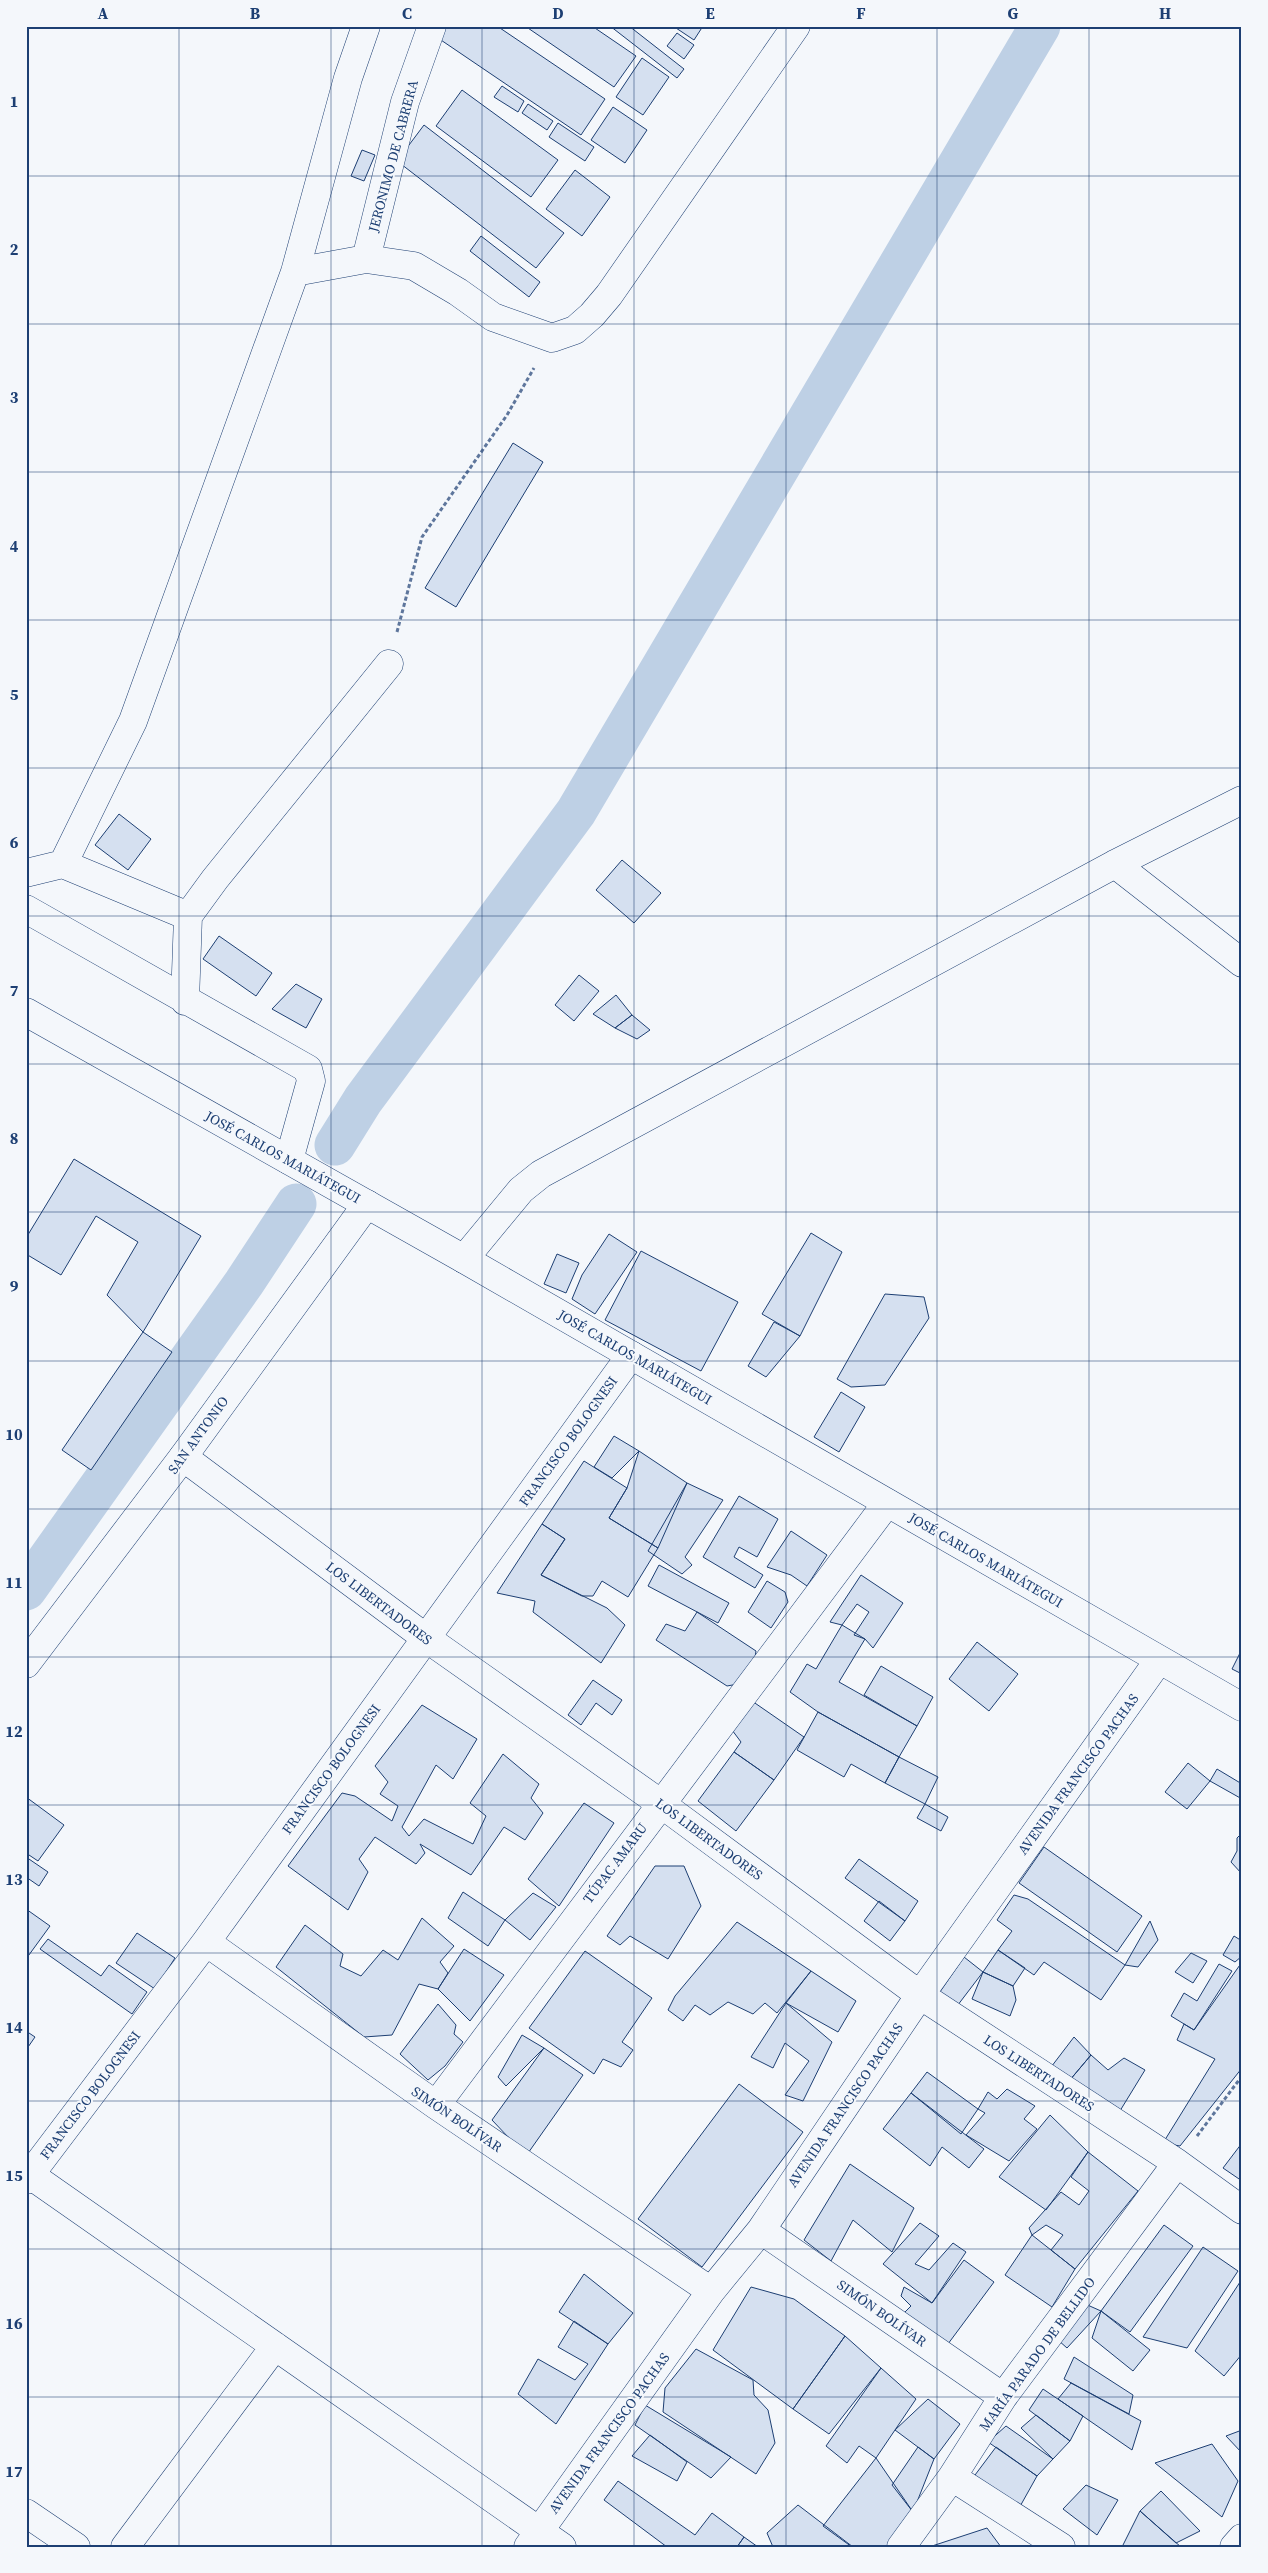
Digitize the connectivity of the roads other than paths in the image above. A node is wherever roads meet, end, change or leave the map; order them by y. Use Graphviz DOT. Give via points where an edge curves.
graph roads {
  1 [pos="366,26"];
  2 [pos="432,26"];
  3 [pos="796,26"];
  4 [pos="366,259"];
  5 [pos="296,272"];
  6 [pos="388,664"];
  7 [pos="1242,800"];
  8 [pos="62,864"];
  9 [pos="1115,864"];
  10 [pos="26,873"];
  11 [pos="26,909"];
  12 [pos="188,916"];
  13 [pos="1242,963"];
  14 [pos="185,1001"];
  15 [pos="26,1012"];
  16 [pos="289,1160"];
  17 [pos="367,1204"];
  18 [pos="464,1259"];
  19 [pos="631,1355"];
  20 [pos="183,1457"];
  21 [pos="886,1503"];
  22 [pos="426,1638"];
  23 [pos="1159,1660"];
  24 [pos="26,1664"];
  25 [pos="1242,1707"];
  26 [pos="660,1803"];
  27 [pos="206,1942"];
  28 [pos="920,1995"];
  29 [pos="436,2105"];
  30 [pos="1177,2163"];
  31 [pos="28,2176"];
  32 [pos="1242,2210"];
  33 [pos="761,2230"];
  34 [pos="711,2291"];
  35 [pos="275,2346"];
  36 [pos="1003,2397"];
  37 [pos="952,2477"];
  38 [pos="26,2513"];
  39 [pos="1242,2538"];
  40 [pos="533,2539"];
  41 [pos="76,2547"];
  42 [pos="125,2547"];
  43 [pos="562,2547"];
  44 [pos="901,2547"];
  45 [pos="1061,2547"];
  46 [pos="1234,2547"];
  1 -- 5 [label="street" via="348,78"];
  2 -- 4 [label="street, JERONIMO DE CABRERA" via="405,102"];
  3 -- 4 [label="street" via="609,295 574,330 552,338 493,317 414,266"];
  4 -- 5 [label="street"];
  5 -- 8 [label="street" via="133,721"];
  6 -- 12 [label="street"];
  7 -- 9 [label="street"];
  8 -- 10 [label="street"];
  8 -- 12 [label="street"];
  9 -- 13 [label="street"];
  9 -- 18 [label="street" via="541,1174 521,1190"];
  11 -- 14 [label="street"];
  12 -- 14 [label="street"];
  14 -- 16 [label="street" via="308,1069 311,1081"];
  15 -- 16 [label="street, JOSÉ CARLOS MARIÁTEGUI"];
  16 -- 17 [label="street, JOSÉ CARLOS MARIÁTEGUI"];
  17 -- 18 [label="street, JOSÉ CARLOS MARIÁTEGUI"];
  17 -- 20 [label="street, SAN ANTONIO"];
  18 -- 19 [label="street, JOSÉ CARLOS MARIÁTEGUI"];
  19 -- 21 [label="street, JOSÉ CARLOS MARIÁTEGUI"];
  19 -- 22 [label="street, FRANCISCO BOLOGNESI"];
  20 -- 22 [label="street, LOS LIBERTADORES"];
  20 -- 24 [label="street, SAN ANTONIO"];
  21 -- 23 [label="street, JOSÉ CARLOS MARIÁTEGUI"];
  21 -- 26 [label="street, TÚPAC AMARU"];
  22 -- 26 [label="street, LOS LIBERTADORES"];
  22 -- 27 [label="street, FRANCISCO BOLOGNESI"];
  23 -- 25 [label="street, JOSÉ CARLOS MARIÁTEGUI"];
  23 -- 28 [label="street, AVENIDA FRANCISCO PACHAS"];
  26 -- 28 [label="street, LOS LIBERTADORES"];
  26 -- 29 [label="street, TÚPAC AMARU"];
  27 -- 29 [label="street, SIMÓN BOLÍVAR"];
  27 -- 31 [label="street, FRANCISCO BOLOGNESI"];
  28 -- 30 [label="street, LOS LIBERTADORES"];
  28 -- 33 [label="street, AVENIDA FRANCISCO PACHAS"];
  29 -- 34 [label="street, SIMÓN BOLÍVAR"];
  30 -- 32 [label="street, LOS LIBERTADORES"];
  30 -- 36 [label="street, MARÍA PARADO DE BELLIDO"];
  31 -- 35 [label="street"];
  33 -- 34 [label="street, AVENIDA FRANCISCO PACHAS"];
  33 -- 36 [label="street, SIMÓN BOLÍVAR"];
  34 -- 40 [label="street, AVENIDA FRANCISCO PACHAS"];
  35 -- 40 [label="street"];
  35 -- 42 [label="street"];
  36 -- 37 [label="street, MARÍA PARADO DE BELLIDO"];
  37 -- 44 [label="street, MARÍA PARADO DE BELLIDO"];
  37 -- 45 [label="street"];
  38 -- 41 [label="street"];
  39 -- 46 [label="street"];
  40 -- 43 [label="street"];
}
